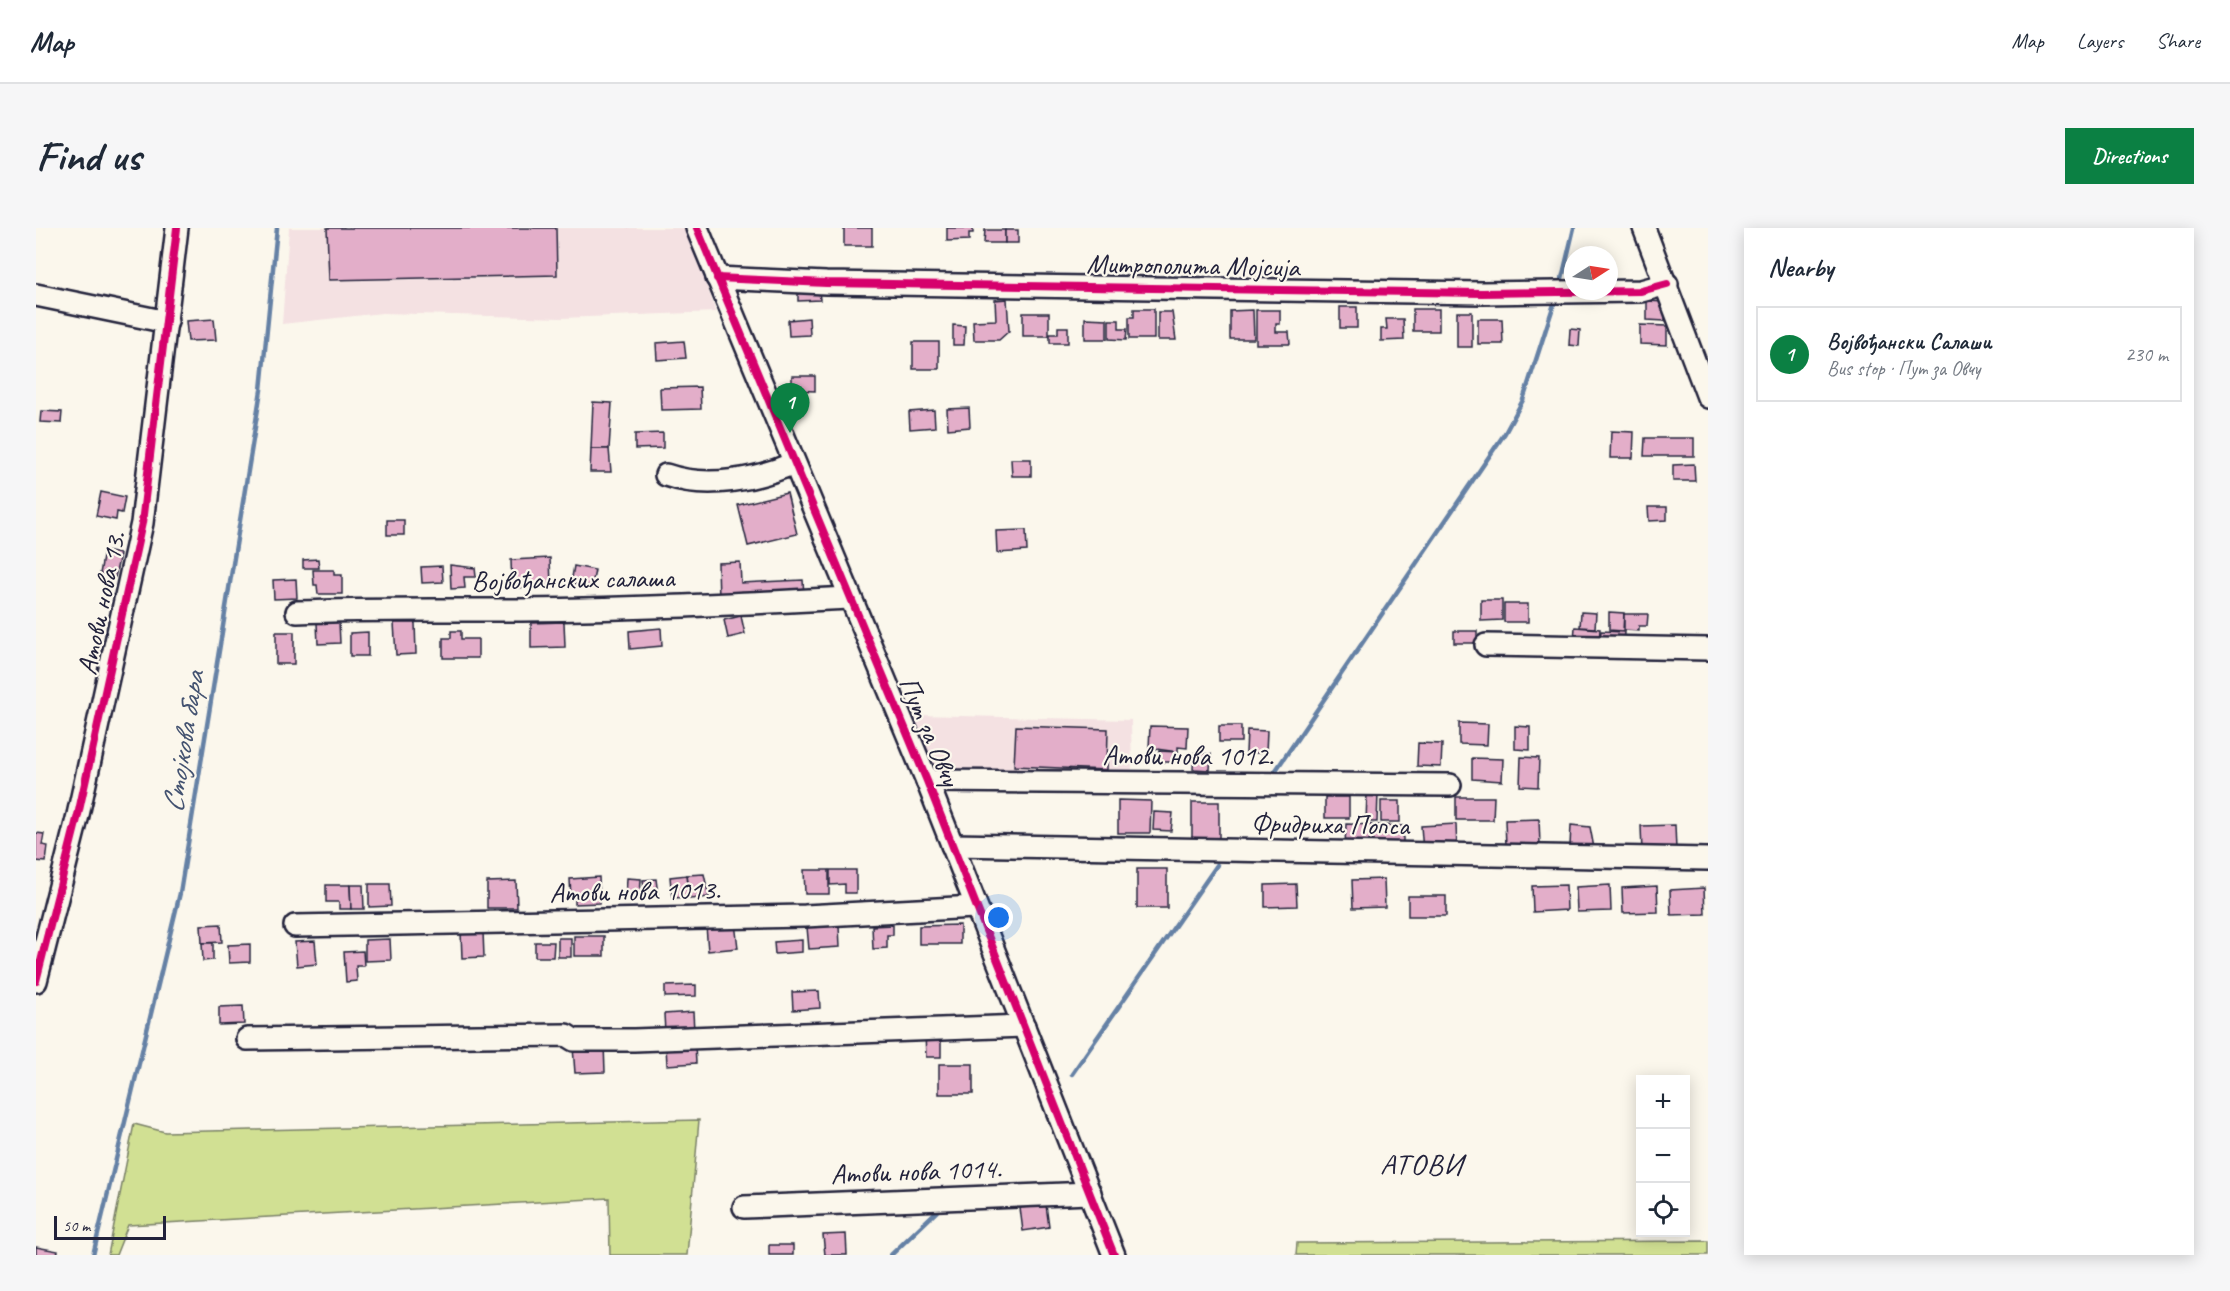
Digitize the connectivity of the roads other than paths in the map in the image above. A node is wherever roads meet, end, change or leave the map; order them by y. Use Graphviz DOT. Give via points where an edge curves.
graph roads {
  1 [pos="177,228"];
  2 [pos="697,228"];
  3 [pos="1644,228"];
  4 [pos="717,278"];
  5 [pos="1667,284"];
  6 [pos="36,295"];
  7 [pos="167,322"];
  8 [pos="1708,398"];
  9 [pos="794,463"];
  10 [pos="666,475"];
  11 [pos="850,598"];
  12 [pos="297,612"];
  13 [pos="1486,645"];
  14 [pos="1708,649"];
  15 [pos="927,781"];
  16 [pos="1450,785"];
  17 [pos="952,845"];
  18 [pos="1708,859"];
  19 [pos="975,906"];
  20 [pos="295,926"];
  21 [pos="36,981"];
  22 [pos="1024,1026"];
  23 [pos="247,1039"];
  24 [pos="1090,1193"];
  25 [pos="744,1206"];
  26 [pos="1114,1255"];
  1 -- 7 [label="street, Атови нова 13."];
  2 -- 4 [label="street, Пут за Овчу"];
  3 -- 5 [label="street"];
  4 -- 5 [label="street, Митрополита Мојсија" via="826,283 1482,292 1641,291"];
  4 -- 9 [label="street, Пут за Овчу"];
  5 -- 8 [label="street"];
  6 -- 7 [label="street"];
  7 -- 21 [label="street, Атови нова 13." via="142,523 78,815"];
  9 -- 10 [label="street" via="744,478 692,481"];
  9 -- 11 [label="street, Пут за Овчу"];
  11 -- 12 [label="street, Војвођанских салаша" via="651,607"];
  11 -- 15 [label="street, Пут за Овчу"];
  13 -- 14 [label="street"];
  15 -- 16 [label="street, Атови нова 1012."];
  15 -- 17 [label="street, Пут за Овчу"];
  17 -- 18 [label="street, Фридриха Попса"];
  17 -- 19 [label="street, Пут за Овчу"];
  19 -- 20 [label="street, Атови нова 1013." via="805,916"];
  19 -- 22 [label="street, Пут за Овчу"];
  22 -- 23 [label="street" via="634,1040 574,1040 566,1035"];
  22 -- 24 [label="street, Пут за Овчу"];
  24 -- 25 [label="street, Атови нова 1014."];
  24 -- 26 [label="street, Пут за Овчу"];
}
